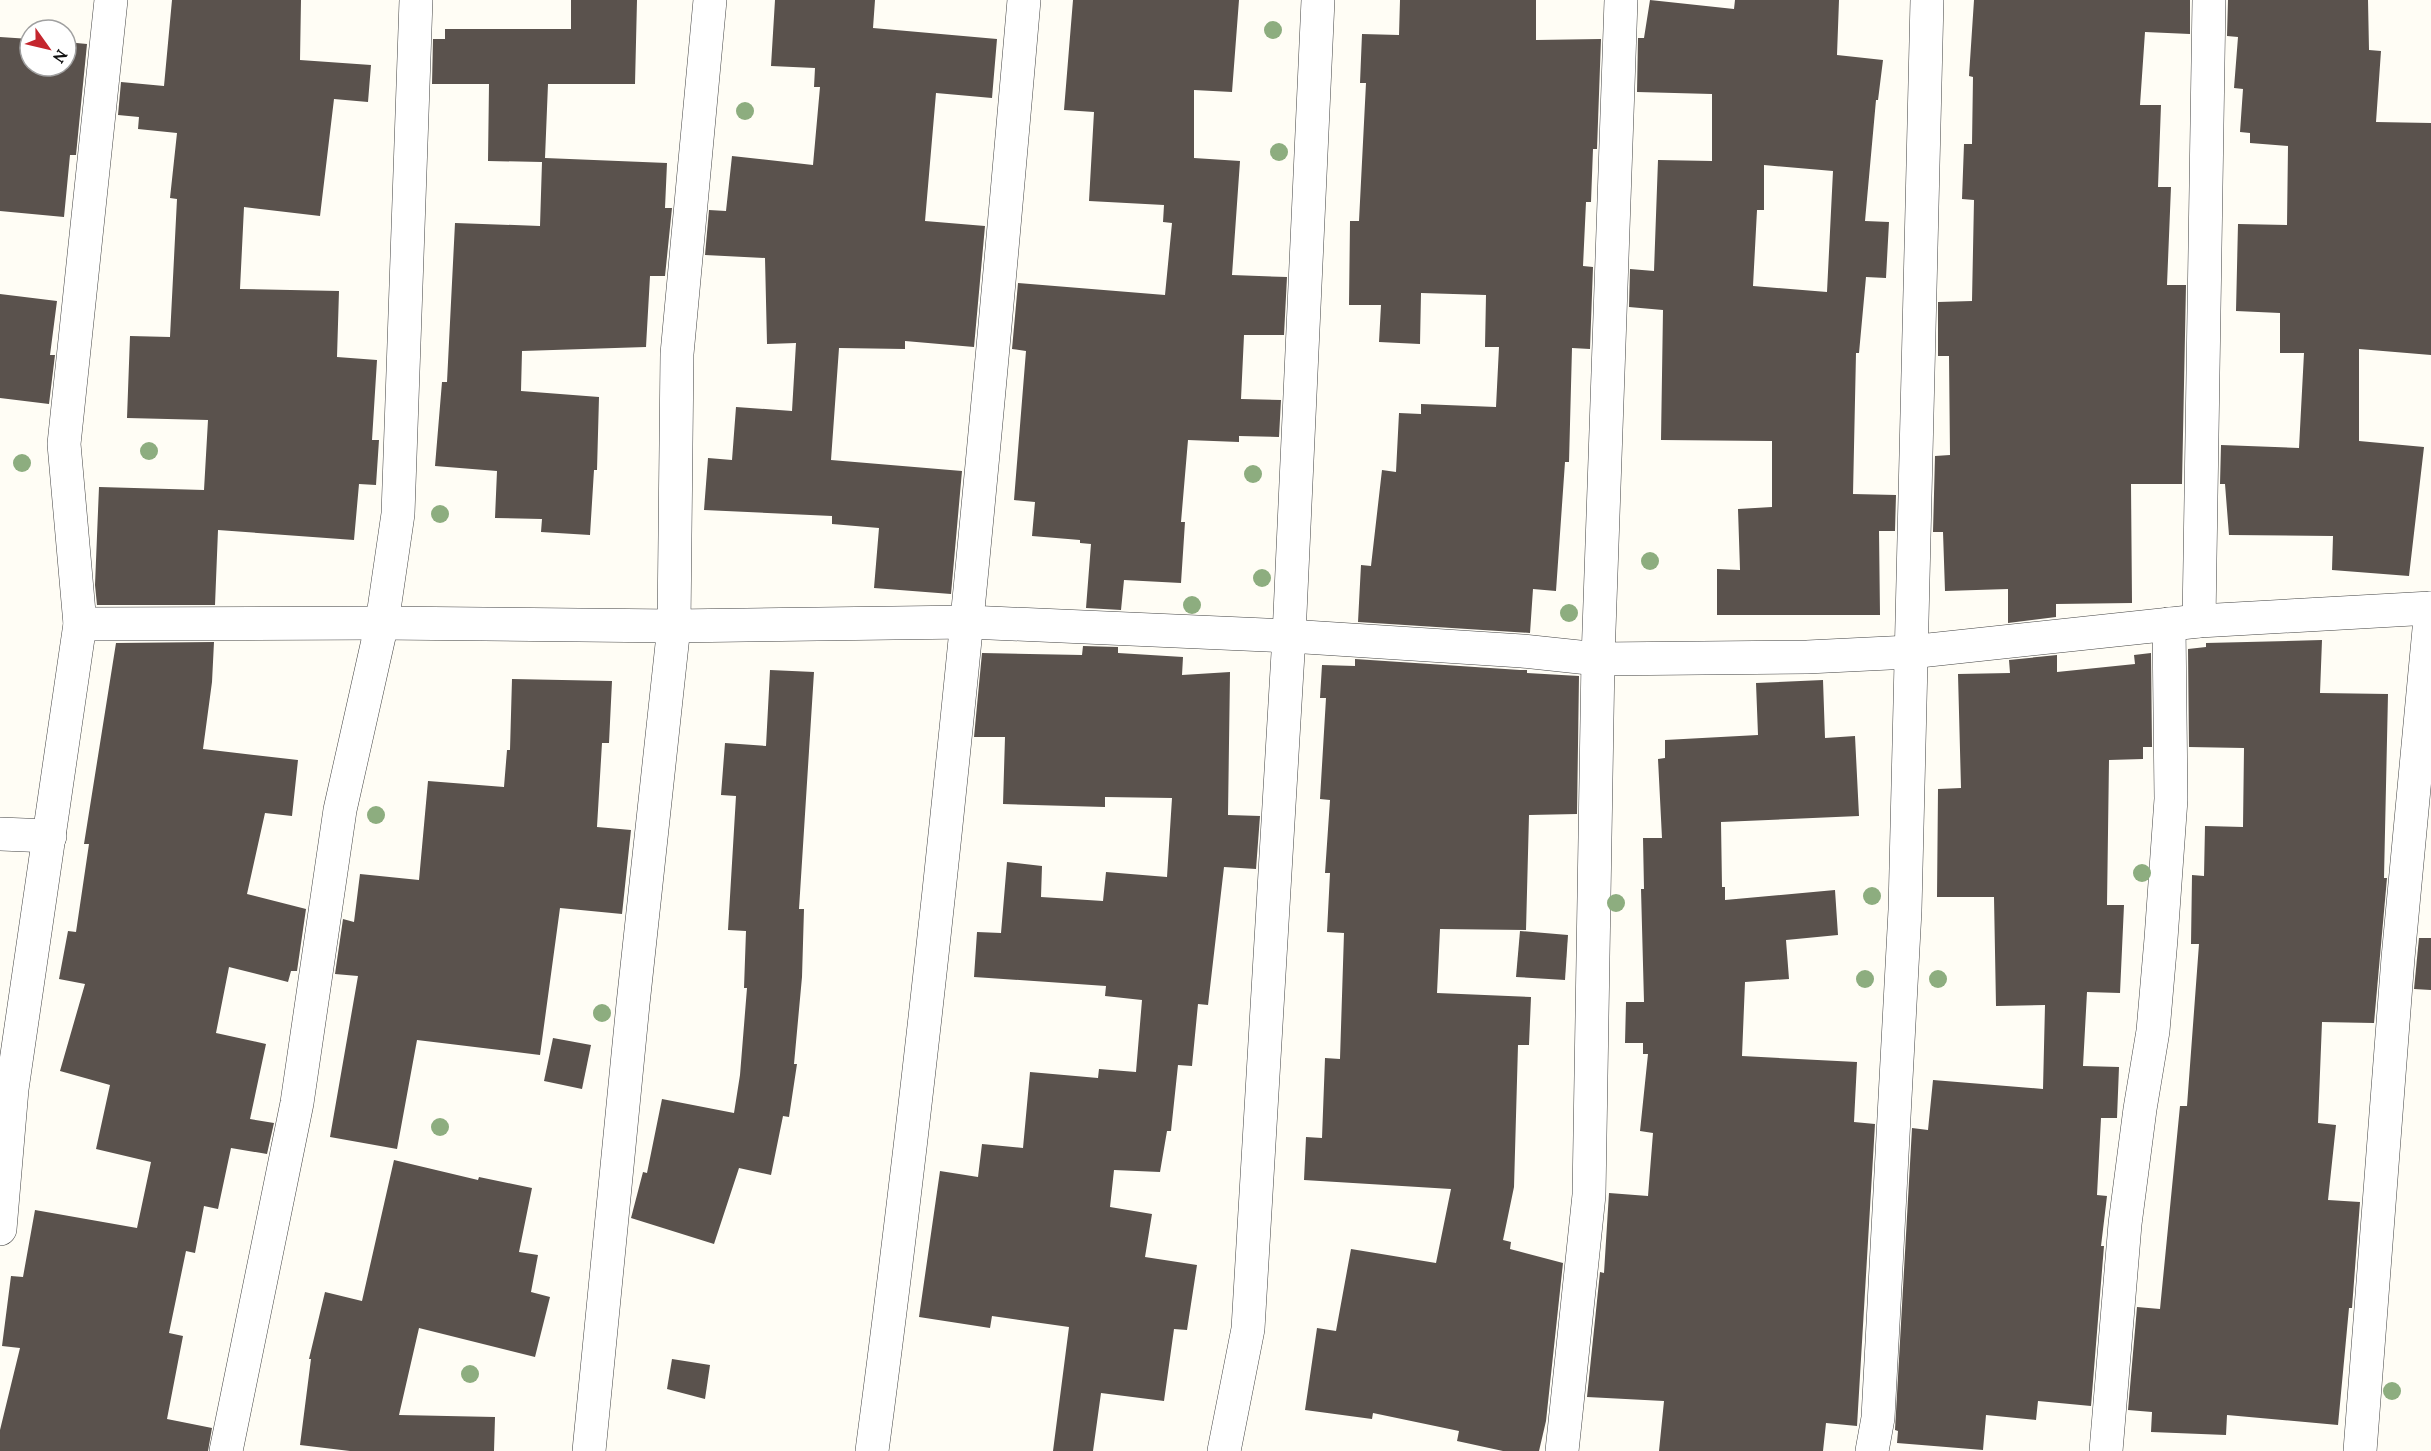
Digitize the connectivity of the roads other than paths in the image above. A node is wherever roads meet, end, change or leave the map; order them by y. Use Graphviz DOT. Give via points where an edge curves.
graph roads {
  1 [pos="111,0"];
  2 [pos="416,0"];
  3 [pos="710,0"];
  4 [pos="1023,0"];
  5 [pos="1318,0"];
  6 [pos="1622,0"];
  7 [pos="1927,0"];
  8 [pos="2209,0"];
  9 [pos="2431,608"];
  10 [pos="968,622"];
  11 [pos="2184,622"];
  12 [pos="382,623"];
  13 [pos="80,624"];
  14 [pos="674,626"];
  15 [pos="1289,636"];
  16 [pos="1910,652"];
  17 [pos="1598,659"];
  18 [pos="0,834"];
  19 [pos="50,836"];
  20 [pos="0,1228"];
  21 [pos="225,1451"];
  22 [pos="589,1451"];
  23 [pos="872,1451"];
  24 [pos="1224,1451"];
  25 [pos="1562,1451"];
  26 [pos="1872,1451"];
  27 [pos="2106,1451"];
  28 [pos="2360,1451"];
  1 -- 13 [label="street" via="64,444"];
  2 -- 12 [label="street" via="398,514"];
  3 -- 14 [label="street" via="677,354"];
  4 -- 10 [label="street"];
  5 -- 15 [label="street"];
  6 -- 17 [label="street"];
  7 -- 16 [label="street"];
  8 -- 11 [label="street"];
  9 -- 11 [label="street"];
  9 -- 28 [label="street" via="2398,958"];
  10 -- 14 [label="street"];
  10 -- 15 [label="street"];
  10 -- 23 [label="street" via="895,1280"];
  11 -- 16 [label="street"];
  11 -- 27 [label="street" via="2153,1031 2125,1224"];
  12 -- 13 [label="street"];
  12 -- 14 [label="street"];
  12 -- 21 [label="street" via="340,810 297,1103"];
  13 -- 19 [label="street"];
  14 -- 22 [label="street"];
  15 -- 17 [label="street"];
  15 -- 24 [label="street" via="1248,1329"];
  16 -- 17 [label="street"];
  16 -- 26 [label="street" via="1905,910 1878,1418"];
  17 -- 25 [label="street" via="1589,1195"];
  18 -- 19 [label="street"];
  19 -- 20 [label="street" via="12,1089"];
}
